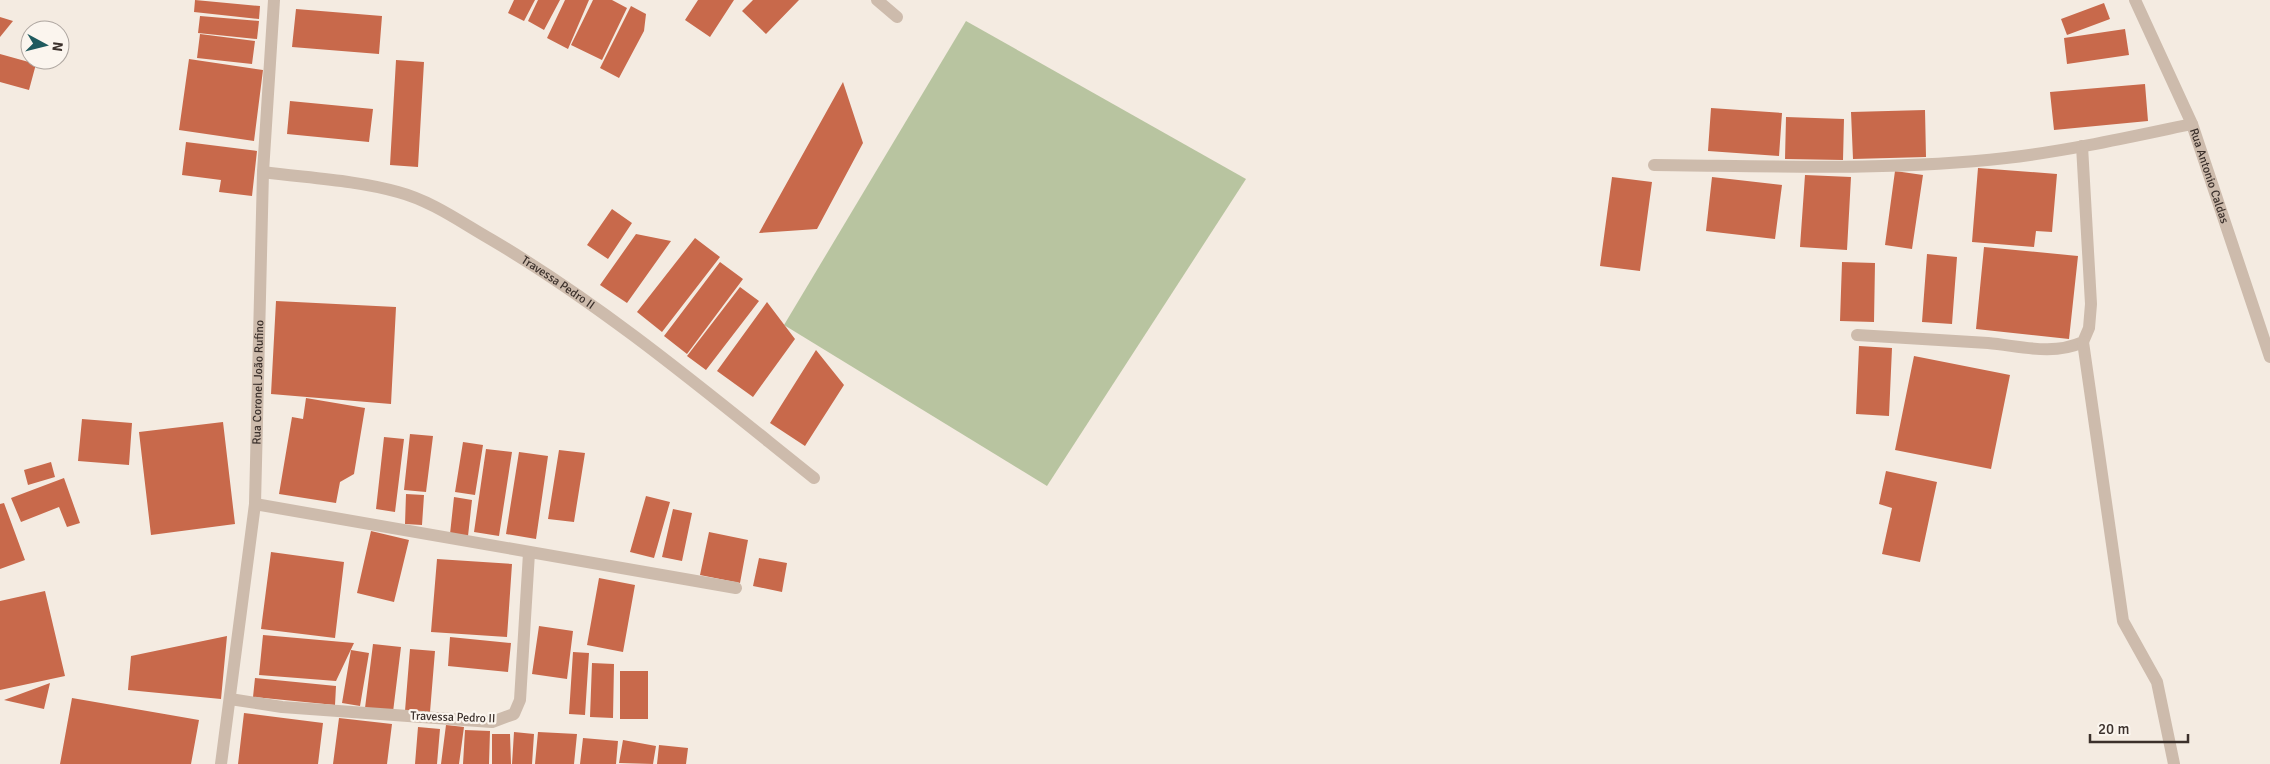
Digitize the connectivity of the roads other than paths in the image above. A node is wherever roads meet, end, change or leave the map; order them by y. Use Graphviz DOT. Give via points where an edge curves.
graph roads {
  1 [pos="274,0"];
  2 [pos="877,0"];
  3 [pos="2135,0"];
  4 [pos="897,17"];
  5 [pos="2192,124"];
  6 [pos="2082,146"];
  7 [pos="1654,165"];
  8 [pos="264,172"];
  9 [pos="1857,335"];
  10 [pos="2083,342"];
  11 [pos="2270,357"];
  12 [pos="814,478"];
  13 [pos="255,504"];
  14 [pos="529,553"];
  15 [pos="736,588"];
  16 [pos="230,699"];
  17 [pos="221,764"];
  18 [pos="2174,764"];
  1 -- 8 [label="street, Rua Coronel João Rufino"];
  2 -- 4 [label="street"];
  3 -- 5 [label="street, Rua Antonio Caldas"];
  5 -- 6 [label="street"];
  5 -- 11 [label="street, Rua Antonio Caldas"];
  6 -- 7 [label="street" via="2006,158 1933,164"];
  6 -- 10 [label="street" via="2091,304 2089,328"];
  8 -- 12 [label="street, Travessa Pedro II" via="399,192 440,210 522,258 601,313 682,372"];
  8 -- 13 [label="street, Rua Coronel João Rufino"];
  9 -- 10 [label="street" via="2044,350 2068,349"];
  10 -- 18 [label="street" via="2123,621 2157,682"];
  13 -- 14 [label="street"];
  13 -- 16 [label="street, Rua Coronel João Rufino"];
  14 -- 15 [label="street"];
  14 -- 16 [label="street, Travessa Pedro II" via="520,700 514,714 504,719 492,722 282,707"];
  16 -- 17 [label="street, Rua Coronel João Rufino"];
}
